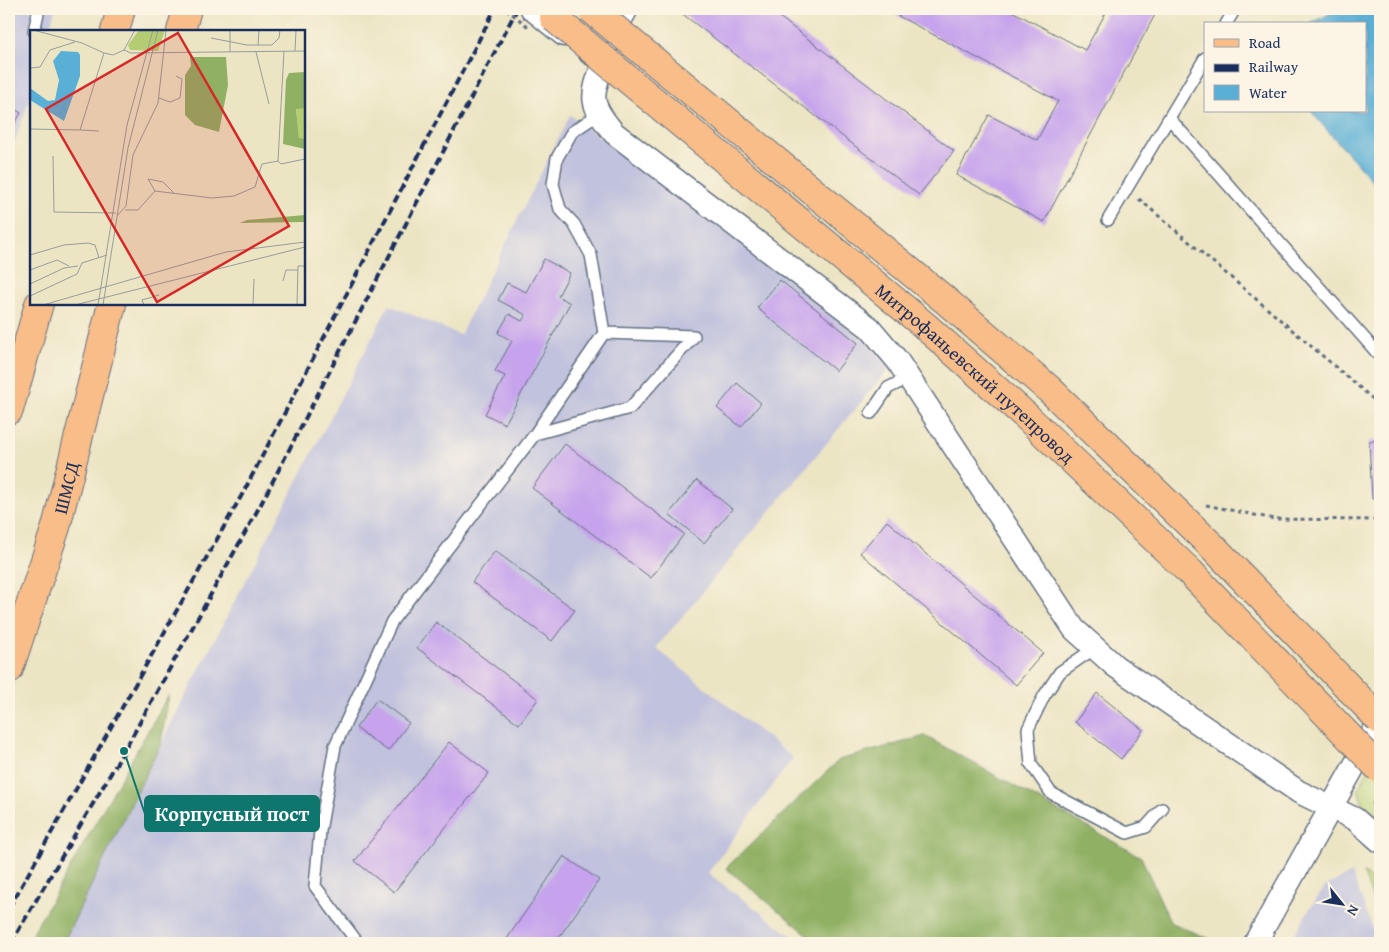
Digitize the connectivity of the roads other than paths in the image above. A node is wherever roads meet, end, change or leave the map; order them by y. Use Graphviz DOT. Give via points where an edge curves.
graph roads {
  1 [pos="39,9"];
  2 [pos="121,9"];
  3 [pos="186,9"];
  4 [pos="532,9"];
  5 [pos="542,9"];
  6 [pos="591,9"];
  7 [pos="633,9"];
  8 [pos="1235,9"];
  9 [pos="1227,22"];
  10 [pos="34,30"];
  11 [pos="115,30"];
  12 [pos="181,30"];
  13 [pos="1204,60"];
  14 [pos="604,61"];
  15 [pos="598,114"];
  16 [pos="1169,118"];
  17 [pos="1108,220"];
  18 [pos="38,305"];
  19 [pos="112,305"];
  20 [pos="604,333"];
  21 [pos="1380,356"];
  22 [pos="908,378"];
  23 [pos="9,410"];
  24 [pos="871,413"];
  25 [pos="535,434"];
  26 [pos="1095,648"];
  27 [pos="9,669"];
  28 [pos="1380,720"];
  29 [pos="1377,781"];
  30 [pos="1332,807"];
  31 [pos="1162,809"];
  32 [pos="1380,841"];
  33 [pos="358,943"];
  34 [pos="1255,943"];
  1 -- 10 [label="lane"];
  2 -- 11 [label="main road"];
  3 -- 12 [label="main road"];
  4 -- 14 [label="street" via="580,48"];
  5 -- 29 [label="main road, Митрофаньевский путепровод, bridge" via="924,325 1027,418 1190,572"];
  6 -- 28 [label="main road, Митрофаньевский путепровод, bridge" via="1050,390 1215,549"];
  7 -- 14 [label="lane"];
  8 -- 9 [label="lane"];
  13 -- 16 [label="lane"];
  14 -- 15 [label="street" via="593,92"];
  15 -- 20 [label="lane" via="572,132 557,158 553,184 560,208 574,224 591,255"];
  15 -- 22 [label="street" via="614,133 870,328"];
  16 -- 17 [label="lane"];
  16 -- 21 [label="lane"];
  18 -- 23 [label="main road"];
  19 -- 27 [label="main road, ШМСД" via="56,527"];
  20 -- 25 [label="lane"];
  20 -- 25 [label="lane" via="694,336 630,408"];
  22 -- 24 [label="lane" via="888,388"];
  22 -- 26 [label="street" via="1074,629"];
  25 -- 33 [label="lane" via="392,621 335,746 320,831 315,886"];
  26 -- 30 [label="street" via="1115,666 1299,792"];
  26 -- 31 [label="lane" via="1060,672 1044,696 1028,729 1031,764 1051,793 1127,833 1146,827"];
  28 -- 30 [label="street"];
  30 -- 32 [label="street" via="1355,819"];
  30 -- 34 [label="street"];
}
